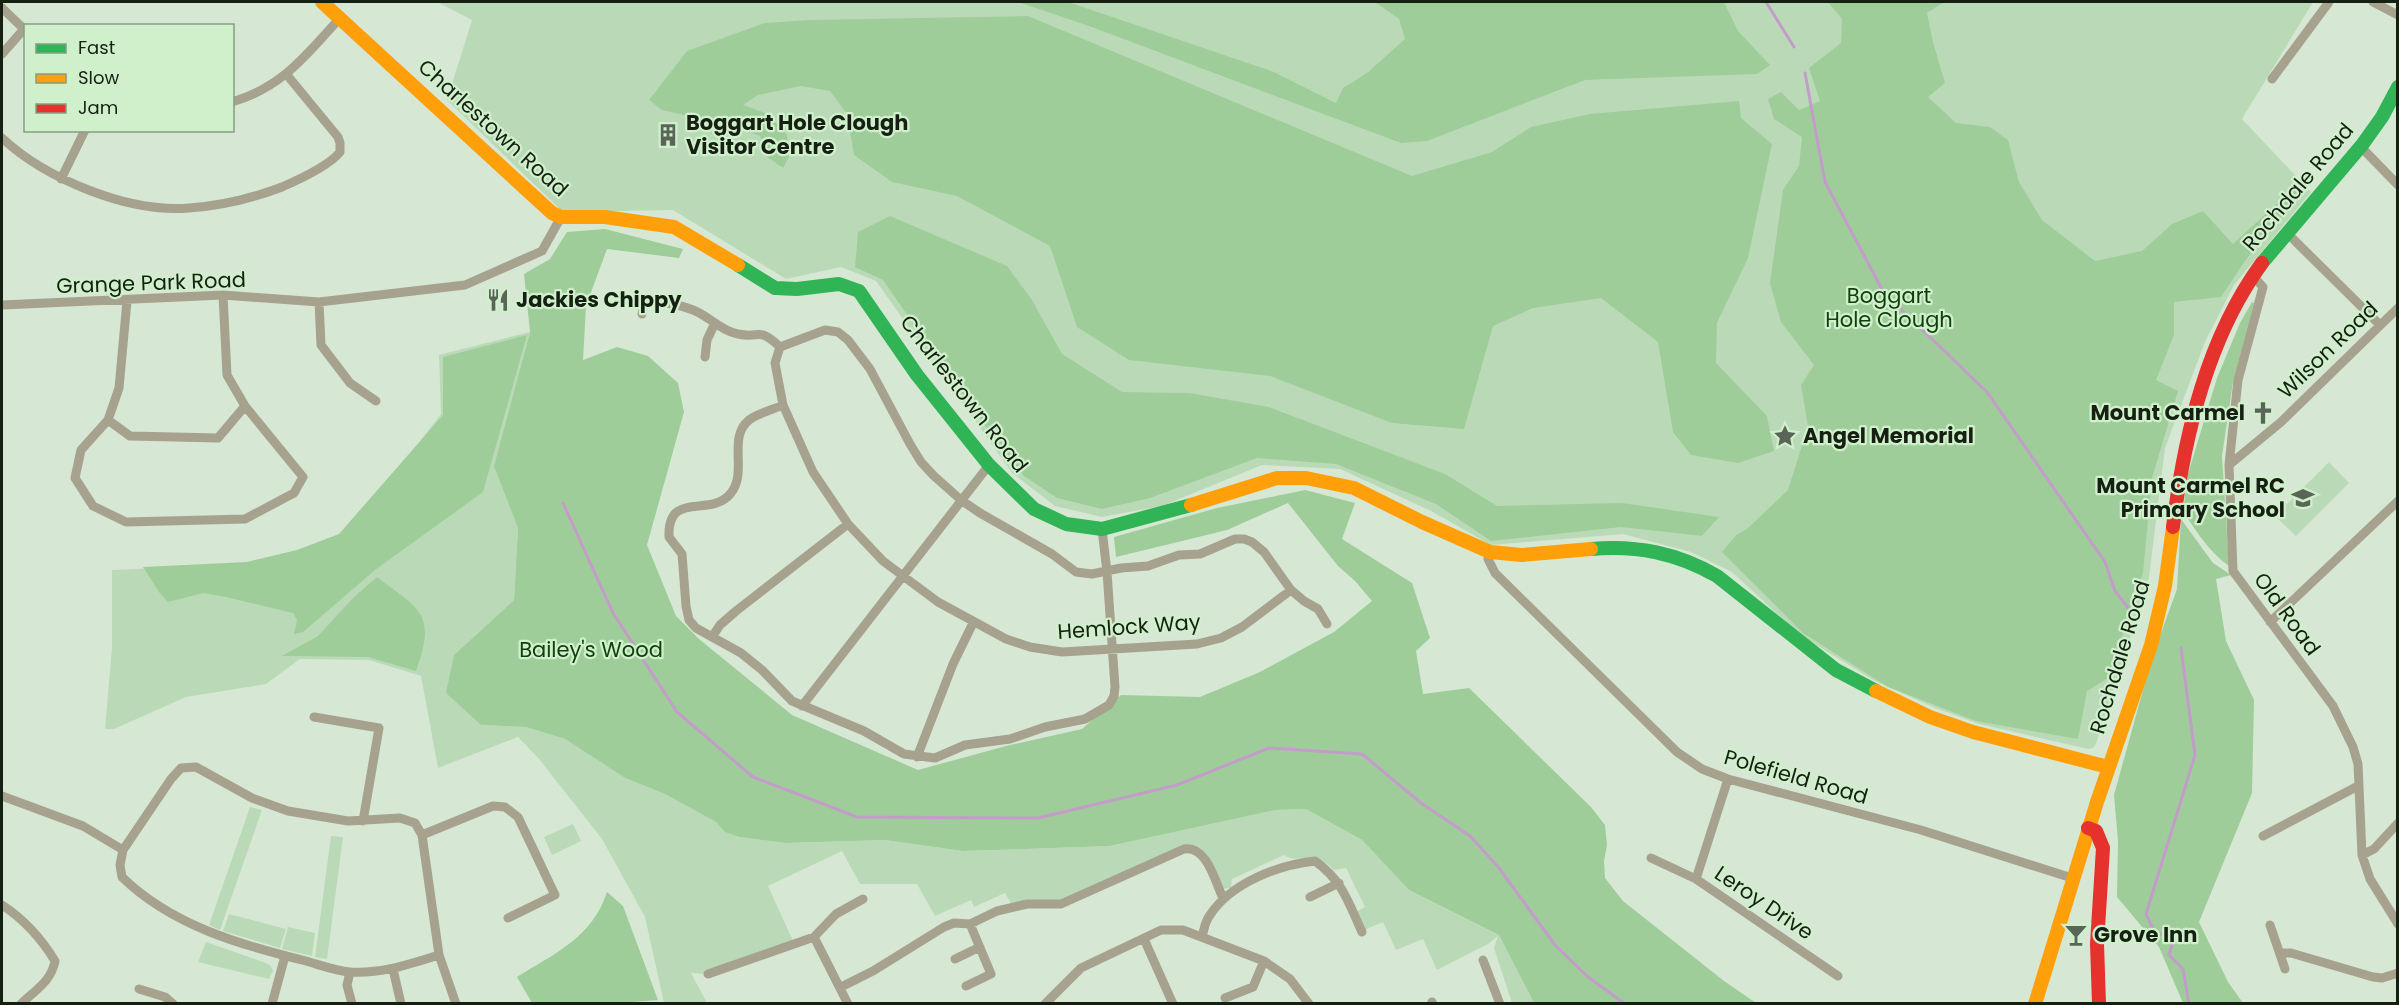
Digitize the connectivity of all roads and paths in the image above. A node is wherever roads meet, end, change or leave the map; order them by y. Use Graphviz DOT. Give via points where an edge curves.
graph roads {
  1 [pos="322,2"];
  2 [pos="2329,2"];
  3 [pos="2373,2"];
  4 [pos="2,8"];
  5 [pos="2397,15"];
  6 [pos="340,18"];
  7 [pos="24,29"];
  8 [pos="24,31"];
  9 [pos="2,54"];
  10 [pos="287,75"];
  11 [pos="2272,79"];
  12 [pos="2397,87"];
  13 [pos="234,101"];
  14 [pos="84,132"];
  15 [pos="2,138"];
  16 [pos="2360,147"];
  17 [pos="61,178"];
  18 [pos="2397,185"];
  19 [pos="561,217"];
  20 [pos="2287,233"];
  21 [pos="2253,276"];
  22 [pos="223,295"];
  23 [pos="619,298"];
  24 [pos="126,301"];
  25 [pos="644,301"];
  26 [pos="319,303"];
  27 [pos="2,305"];
  28 [pos="2397,308"];
  29 [pos="642,314"];
  30 [pos="715,323"];
  31 [pos="2380,326"];
  32 [pos="780,347"];
  33 [pos="705,357"];
  34 [pos="376,401"];
  35 [pos="783,405"];
  36 [pos="245,406"];
  37 [pos="108,420"];
  38 [pos="989,465"];
  39 [pos="2229,465"];
  40 [pos="961,500"];
  41 [pos="2397,501"];
  42 [pos="848,524"];
  43 [pos="1102,529"];
  44 [pos="1490,552"];
  45 [pos="1107,572"];
  46 [pos="902,575"];
  47 [pos="1291,590"];
  48 [pos="2270,622"];
  49 [pos="973,623"];
  50 [pos="1327,624"];
  51 [pos="712,637"];
  52 [pos="1112,651"];
  53 [pos="801,706"];
  54 [pos="314,717"];
  55 [pos="917,757"];
  56 [pos="2108,766"];
  57 [pos="1728,779"];
  58 [pos="2358,786"];
  59 [pos="2,796"];
  60 [pos="363,821"];
  61 [pos="2397,823"];
  62 [pos="2088,828"];
  63 [pos="422,835"];
  64 [pos="2263,836"];
  65 [pos="123,850"];
  66 [pos="2362,855"];
  67 [pos="1651,858"];
  68 [pos="2072,878"];
  69 [pos="1696,879"];
  70 [pos="1339,883"];
  71 [pos="1310,897"];
  72 [pos="1223,898"];
  73 [pos="863,899"];
  74 [pos="2,905"];
  75 [pos="508,918"];
  76 [pos="970,924"];
  77 [pos="2397,924"];
  78 [pos="2270,925"];
  79 [pos="1362,932"];
  80 [pos="1202,937"];
  81 [pos="814,938"];
  82 [pos="1144,939"];
  83 [pos="980,948"];
  84 [pos="2280,953"];
  85 [pos="439,954"];
  86 [pos="285,956"];
  87 [pos="954,959"];
  88 [pos="1484,960"];
  89 [pos="1264,961"];
  90 [pos="393,969"];
  91 [pos="2285,969"];
  92 [pos="350,972"];
  93 [pos="2397,973"];
  94 [pos="708,974"];
  95 [pos="1838,976"];
  96 [pos="966,986"];
  97 [pos="841,987"];
  98 [pos="139,989"];
  99 [pos="1225,998"];
  100 [pos="21,1004"];
  101 [pos="173,1004"];
  102 [pos="272,1004"];
  103 [pos="352,1004"];
  104 [pos="401,1004"];
  105 [pos="456,1004"];
  106 [pos="848,1004"];
  107 [pos="1045,1004"];
  108 [pos="1173,1004"];
  109 [pos="1309,1004"];
  110 [pos="1500,1004"];
  111 [pos="2036,1004"];
  112 [pos="2099,1004"];
  1 -- 6 [label="street, Charlestown Road"];
  2 -- 11 [label="street"];
  3 -- 5 [label="street"];
  4 -- 7 [label="street"];
  6 -- 10 [label="street"];
  6 -- 19 [label="street, Charlestown Road" via="552,213"];
  8 -- 9 [label="street"];
  10 -- 13 [label="street"];
  10 -- 17 [label="street" via="338,137 341,148 332,160 292,183 258,195 187,209 126,202"];
  12 -- 16 [label="street, Rochdale Road"];
  14 -- 17 [label="street"];
  15 -- 17 [label="street" via="26,158"];
  16 -- 18 [label="street"];
  16 -- 20 [label="street, Rochdale Road"];
  19 -- 26 [label="street, Grange Park Road" via="542,251 465,285"];
  19 -- 38 [label="street, Charlestown Road" via="605,217 674,227 775,288 787,291 838,282 853,286"];
  20 -- 21 [label="street, Rochdale Road"];
  20 -- 31 [label="street"];
  21 -- 39 [label="street, Old Road" via="2263,287 2238,380"];
  21 -- 56 [label="street, Rochdale Road" via="2222,335 2192,423 2179,482 2163,600"];
  22 -- 24 [label="street, Grange Park Road"];
  22 -- 26 [label="street, Grange Park Road"];
  22 -- 36 [label="street" via="227,375"];
  23 -- 25 [label="street"];
  24 -- 27 [label="street, Grange Park Road"];
  24 -- 37 [label="street" via="119,388"];
  25 -- 29 [label="street"];
  25 -- 30 [label="street" via="694,310"];
  26 -- 34 [label="street" via="321,345 350,383"];
  28 -- 31 [label="street, Wilson Road"];
  30 -- 32 [label="street" via="739,335 761,333"];
  30 -- 33 [label="street"];
  31 -- 39 [label="street, Wilson Road" via="2281,422"];
  32 -- 35 [label="street, Hemlock Way" via="775,363"];
  32 -- 40 [label="street" via="825,330 838,332 848,340 870,369 921,462"];
  35 -- 42 [label="street, Hemlock Way" via="813,472"];
  35 -- 51 [label="street" via="749,420 741,430 739,476 730,494 721,502 680,509 671,518 669,537 683,561 689,620"];
  36 -- 37 [label="street" via="218,438 130,436"];
  36 -- 37 [label="street" via="303,477 294,492 245,519 126,522 93,506 75,478 81,450"];
  38 -- 40 [label="street"];
  38 -- 43 [label="street, Charlestown Road" via="1034,509 1066,524"];
  39 -- 48 [label="street, Old Road" via="2233,571"];
  40 -- 45 [label="street" via="1076,572"];
  40 -- 46 [label="street"];
  41 -- 48 [label="street"];
  42 -- 46 [label="street, Hemlock Way"];
  42 -- 51 [label="street" via="720,625"];
  43 -- 44 [label="street, Charlestown Road" via="1277,478 1306,478 1354,489"];
  43 -- 45 [label="street"];
  44 -- 56 [label="street, Charlestown Road" via="1522,555 1615,547 1677,557 1717,576 1836,670 1892,699 1973,732"];
  44 -- 57 [label="street, Polefield Road" via="1488,559 1496,573 1677,752 1702,769"];
  45 -- 47 [label="street" via="1148,566 1179,555 1200,554 1244,539 1264,552"];
  45 -- 52 [label="street"];
  46 -- 49 [label="street, Hemlock Way"];
  46 -- 53 [label="street"];
  47 -- 50 [label="street" via="1318,609"];
  47 -- 52 [label="street, Hemlock Way" via="1221,638 1197,644"];
  48 -- 58 [label="street, Old Road" via="2333,706 2354,747"];
  49 -- 52 [label="street, Hemlock Way" via="1030,647 1062,652"];
  49 -- 55 [label="street"];
  51 -- 53 [label="street" via="741,653"];
  52 -- 55 [label="street" via="1114,696 1109,705 1085,719 1010,739 965,745 935,758"];
  53 -- 55 [label="street"];
  54 -- 60 [label="street" via="379,728"];
  56 -- 62 [label="street, Rochdale Road"];
  57 -- 68 [label="street, Polefield Road" via="1921,830"];
  57 -- 69 [label="street, Leroy Drive"];
  58 -- 64 [label="street"];
  58 -- 66 [label="street, Old Road"];
  59 -- 65 [label="street" via="83,826"];
  60 -- 63 [label="street" via="406,819 415,823"];
  60 -- 65 [label="street" via="324,819 288,811 252,798 196,767 186,766 176,772"];
  61 -- 66 [label="street" via="2374,849"];
  62 -- 68 [label="street, Rochdale Road"];
  62 -- 112 [label="street" via="2096,831 2103,848 2097,944"];
  63 -- 75 [label="street" via="493,806 515,814 555,895"];
  63 -- 85 [label="street"];
  65 -- 86 [label="street" via="122,877 148,899 213,933"];
  66 -- 77 [label="street, Old Road" via="2370,879"];
  67 -- 69 [label="street"];
  68 -- 111 [label="street, Rochdale Road"];
  69 -- 95 [label="street, Leroy Drive"];
  70 -- 71 [label="street"];
  70 -- 72 [label="street" via="1316,861 1305,862 1266,872"];
  70 -- 79 [label="street"];
  72 -- 76 [label="street" via="1204,858 1191,848 1061,904 1027,904 997,911"];
  72 -- 80 [label="street" via="1208,917"];
  73 -- 81 [label="street" via="836,914"];
  74 -- 100 [label="street" via="43,940 55,961 45,983"];
  76 -- 83 [label="street"];
  76 -- 97 [label="street" via="954,923 939,929"];
  78 -- 84 [label="street"];
  80 -- 82 [label="street" via="1183,930 1161,930"];
  80 -- 89 [label="street"];
  81 -- 94 [label="street"];
  81 -- 97 [label="street"];
  82 -- 107 [label="street" via="1081,968"];
  82 -- 108 [label="street"];
  83 -- 87 [label="street"];
  83 -- 96 [label="street" via="991,974"];
  84 -- 91 [label="street"];
  84 -- 93 [label="street" via="2373,977"];
  85 -- 90 [label="street"];
  85 -- 105 [label="street"];
  86 -- 92 [label="street"];
  86 -- 102 [label="street"];
  88 -- 110 [label="street"];
  89 -- 99 [label="street" via="1253,987"];
  89 -- 109 [label="street" via="1290,979"];
  90 -- 92 [label="street"];
  90 -- 104 [label="street"];
  92 -- 103 [label="street" via="347,985"];
  97 -- 106 [label="street"];
  98 -- 101 [label="street" via="165,997"];
}
